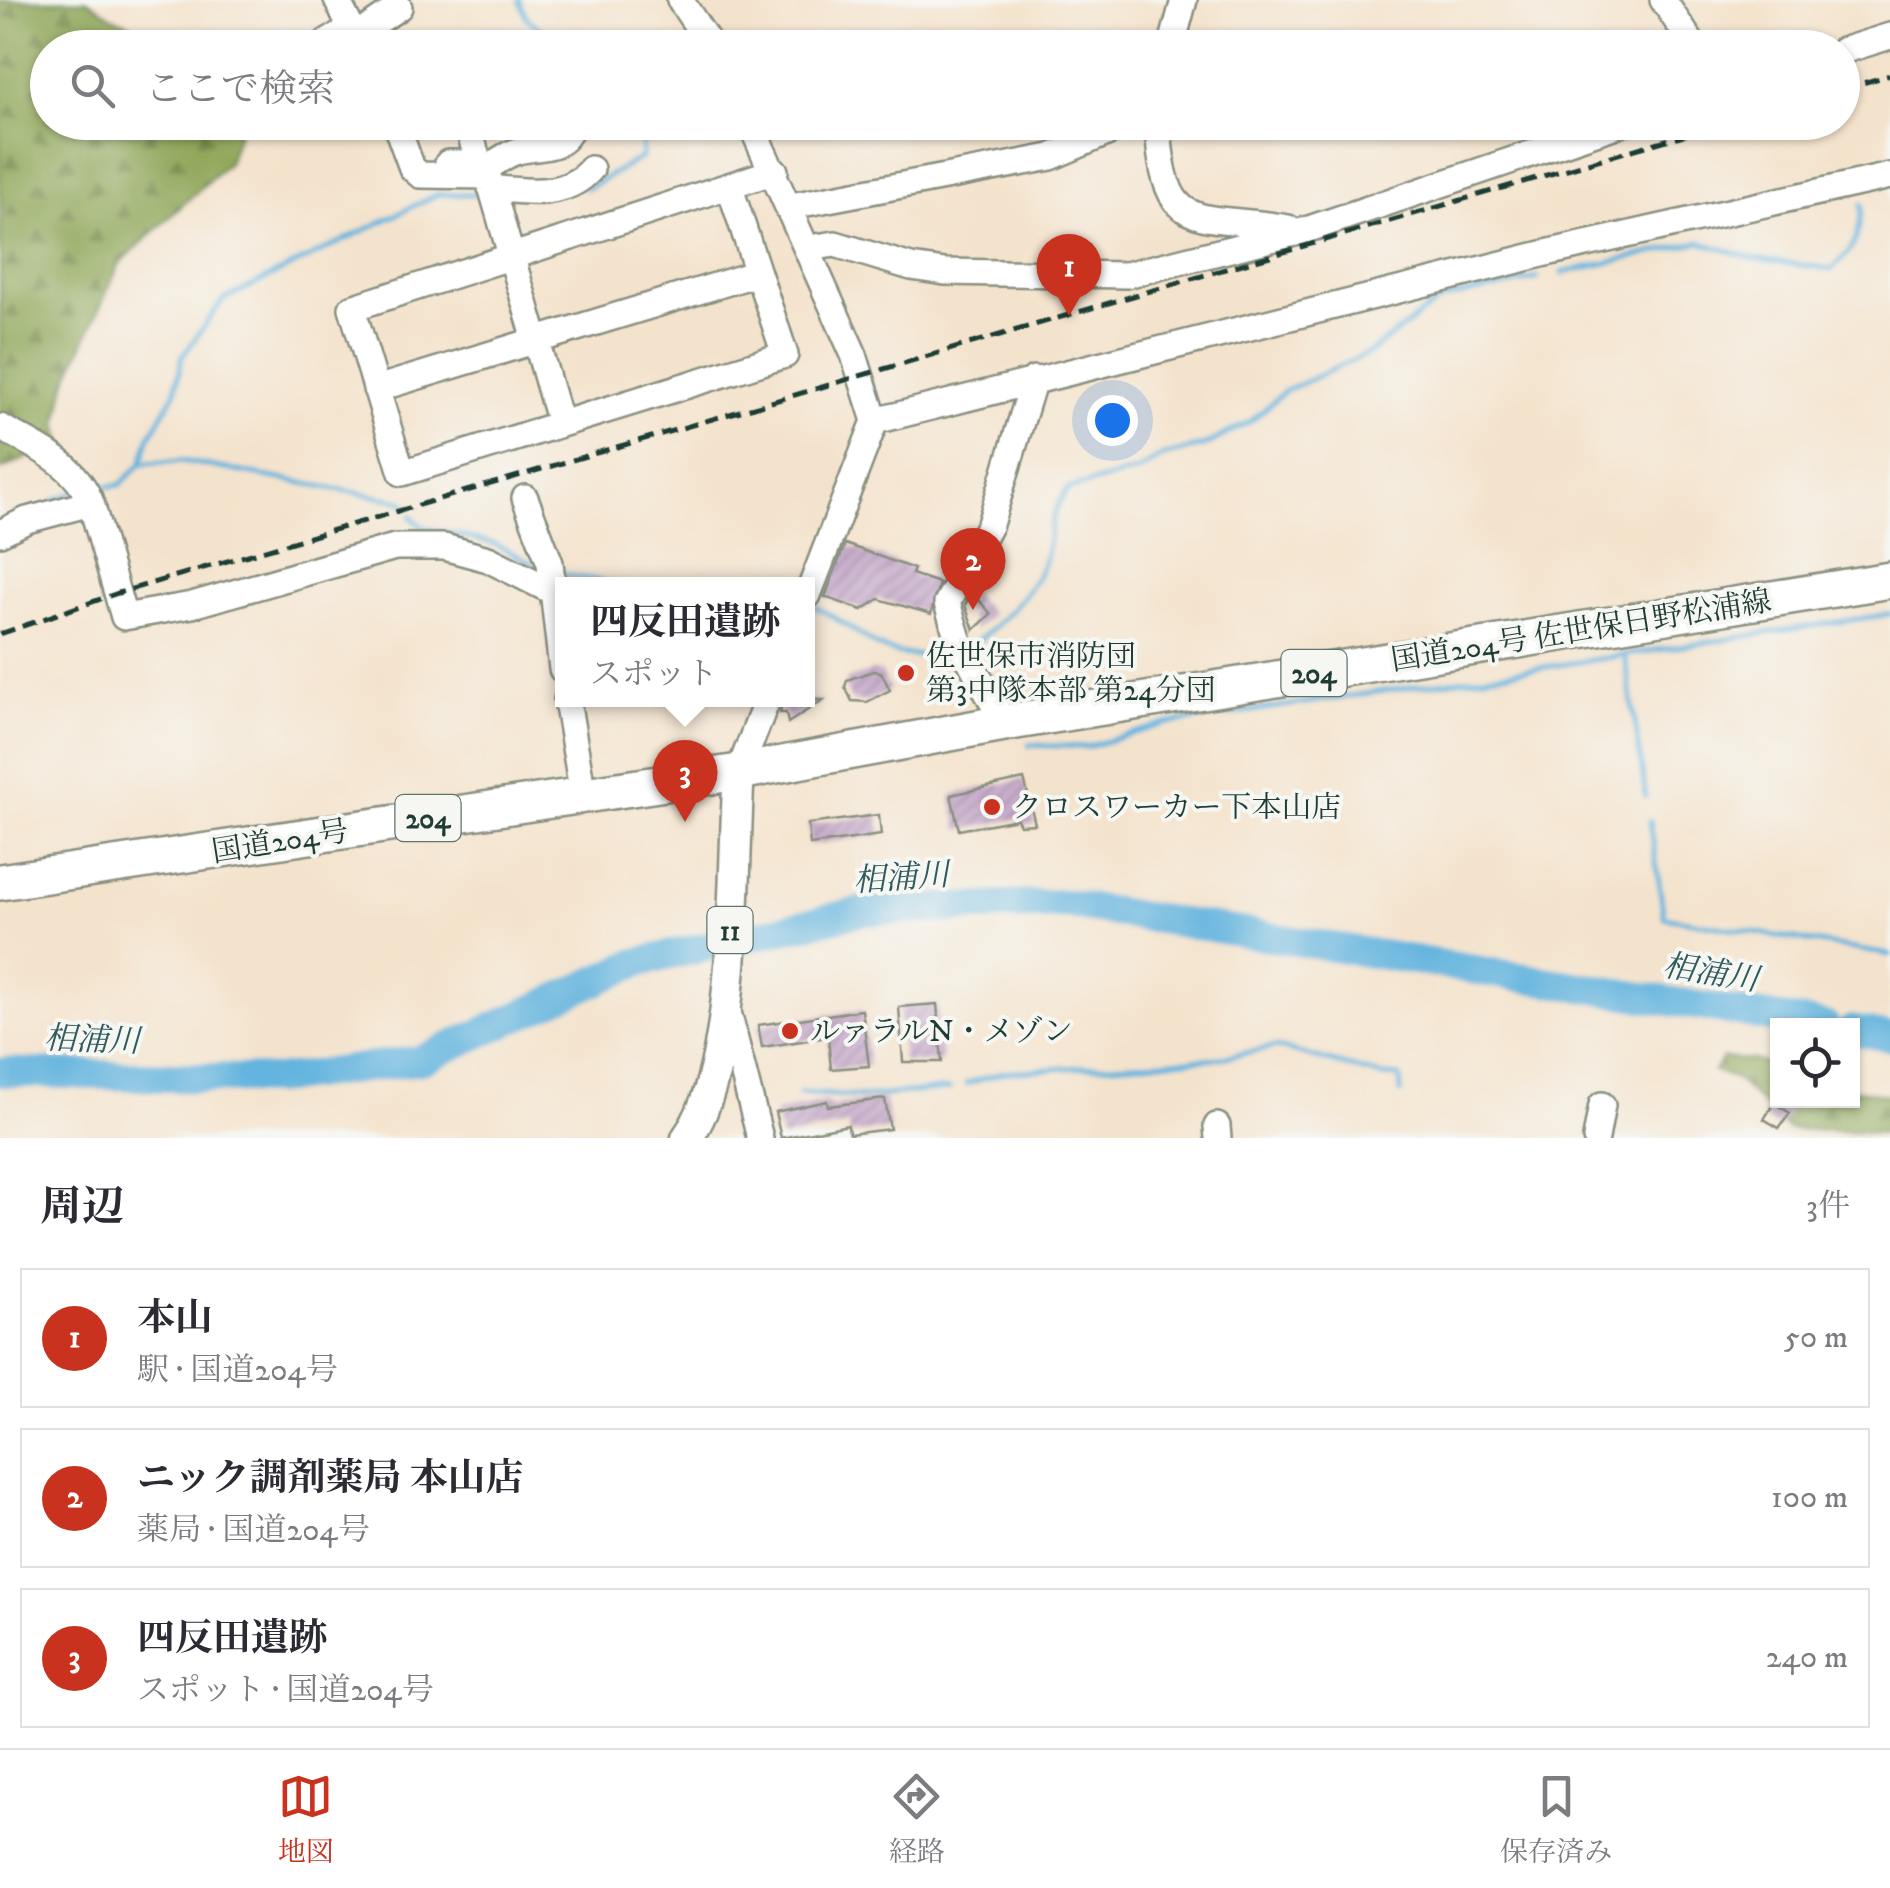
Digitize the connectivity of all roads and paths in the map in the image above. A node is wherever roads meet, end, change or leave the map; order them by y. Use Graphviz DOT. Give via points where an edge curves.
graph roads {
  1 [pos="337,0"];
  2 [pos="680,0"];
  3 [pos="1184,0"];
  4 [pos="1662,0"];
  5 [pos="399,7"];
  6 [pos="352,30"];
  7 [pos="367,30"];
  8 [pos="700,30"];
  9 [pos="1176,30"];
  10 [pos="1683,30"];
  11 [pos="1890,36"];
  12 [pos="1860,46"];
  13 [pos="402,140"];
  14 [pos="472,140"];
  15 [pos="565,140"];
  16 [pos="759,140"];
  17 [pos="1090,140"];
  18 [pos="1161,140"];
  19 [pos="1572,140"];
  20 [pos="414,170"];
  21 [pos="592,170"];
  22 [pos="775,171"];
  23 [pos="1890,176"];
  24 [pos="730,188"];
  25 [pos="491,190"];
  26 [pos="791,206"];
  27 [pos="1303,231"];
  28 [pos="809,248"];
  29 [pos="511,259"];
  30 [pos="758,272"];
  31 [pos="535,340"];
  32 [pos="1034,379"];
  33 [pos="376,389"];
  34 [pos="875,421"];
  35 [pos="560,423"];
  36 [pos="0,427"];
  37 [pos="88,496"];
  38 [pos="525,498"];
  39 [pos="0,533"];
  40 [pos="814,577"];
  41 [pos="1890,580"];
  42 [pos="552,591"];
  43 [pos="555,614"];
  44 [pos="568,707"];
  45 [pos="764,707"];
  46 [pos="1004,723"];
  47 [pos="739,772"];
  48 [pos="584,794"];
  49 [pos="0,882"];
  50 [pos="727,1008"];
  51 [pos="1602,1105"];
  52 [pos="687,1138"];
  53 [pos="760,1138"];
  54 [pos="1596,1138"];
  1 -- 6 [label="street"];
  2 -- 8 [label="street"];
  3 -- 9 [label="street"];
  4 -- 10 [label="street"];
  5 -- 7 [label="street"];
  11 -- 12 [label="street"];
  13 -- 20 [label="street"];
  14 -- 20 [label="street" via="476,154 468,162"];
  15 -- 25 [label="street" via="515,151 488,168"];
  16 -- 22 [label="street"];
  17 -- 26 [label="street" via="1051,157"];
  18 -- 27 [label="street" via="1171,194 1186,214 1206,222"];
  19 -- 27 [label="street"];
  20 -- 25 [label="street"];
  21 -- 25 [label="street" via="581,182 556,190"];
  22 -- 24 [label="street"];
  22 -- 26 [label="street"];
  23 -- 32 [label="street"];
  24 -- 29 [label="street"];
  24 -- 30 [label="street"];
  25 -- 29 [label="street"];
  26 -- 28 [label="street"];
  27 -- 28 [label="street" via="1126,275 945,272 834,244"];
  28 -- 34 [label="street"];
  29 -- 31 [label="street"];
  29 -- 33 [label="street" via="352,308"];
  30 -- 31 [label="street"];
  30 -- 35 [label="street" via="786,355"];
  31 -- 33 [label="street"];
  31 -- 35 [label="street"];
  32 -- 34 [label="street"];
  32 -- 46 [label="street" via="990,524 948,603"];
  33 -- 35 [label="street" via="402,473"];
  34 -- 40 [label="street"];
  36 -- 37 [label="street" via="41,448"];
  37 -- 39 [label="street"];
  37 -- 42 [label="street" via="124,617 396,547 444,547 488,559"];
  38 -- 42 [label="street" via="550,562"];
  41 -- 46 [label="highway, 国道204号 佐世保日野松浦線 / 204"];
  42 -- 43 [label="street"];
  44 -- 48 [label="street"];
  45 -- 47 [label="street"];
  46 -- 47 [label="highway, 国道204号 佐世保日野松浦線 / 204"];
  47 -- 48 [label="highway, 国道204号 / 204"];
  47 -- 50 [label="main road, 11"];
  48 -- 49 [label="highway, 国道204号 / 204"];
  50 -- 52 [label="main road, 11" via="713,1076"];
  50 -- 53 [label="street"];
  51 -- 54 [label="street"];
}
